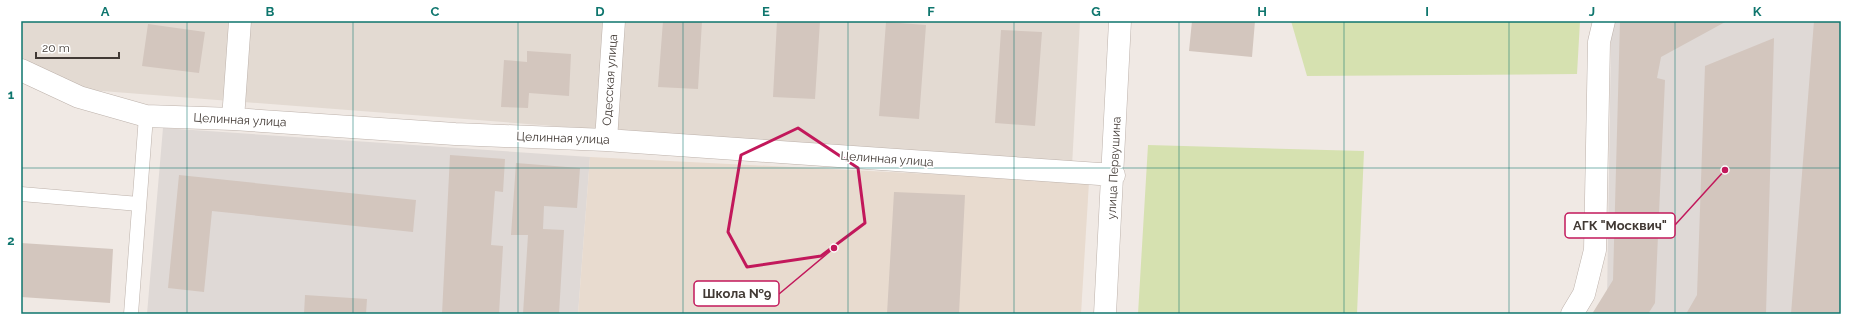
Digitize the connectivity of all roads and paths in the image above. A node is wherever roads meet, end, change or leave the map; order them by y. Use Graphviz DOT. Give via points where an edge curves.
graph roads {
  1 [pos="240,21"];
  2 [pos="614,21"];
  3 [pos="1120,21"];
  4 [pos="1604,21"];
  5 [pos="21,70"];
  6 [pos="146,116"];
  7 [pos="233,119"];
  8 [pos="606,140"];
  9 [pos="1114,175"];
  10 [pos="21,194"];
  11 [pos="139,204"];
  12 [pos="131,314"];
  13 [pos="1106,314"];
  14 [pos="1572,314"];
  1 -- 7 [label="street"];
  2 -- 8 [label="street, Одесская улица"];
  3 -- 9 [label="street, улица Первушина"];
  4 -- 14 [label="street" via="1599,42 1595,250 1584,294"];
  5 -- 6 [label="street, Целинная улица" via="79,98"];
  6 -- 7 [label="street, Целинная улица"];
  6 -- 11 [label="lane"];
  7 -- 8 [label="street, Целинная улица" via="455,134"];
  8 -- 9 [label="street, Целинная улица"];
  9 -- 13 [label="street, улица Первушина"];
  10 -- 11 [label="lane"];
  11 -- 12 [label="lane"];
}
